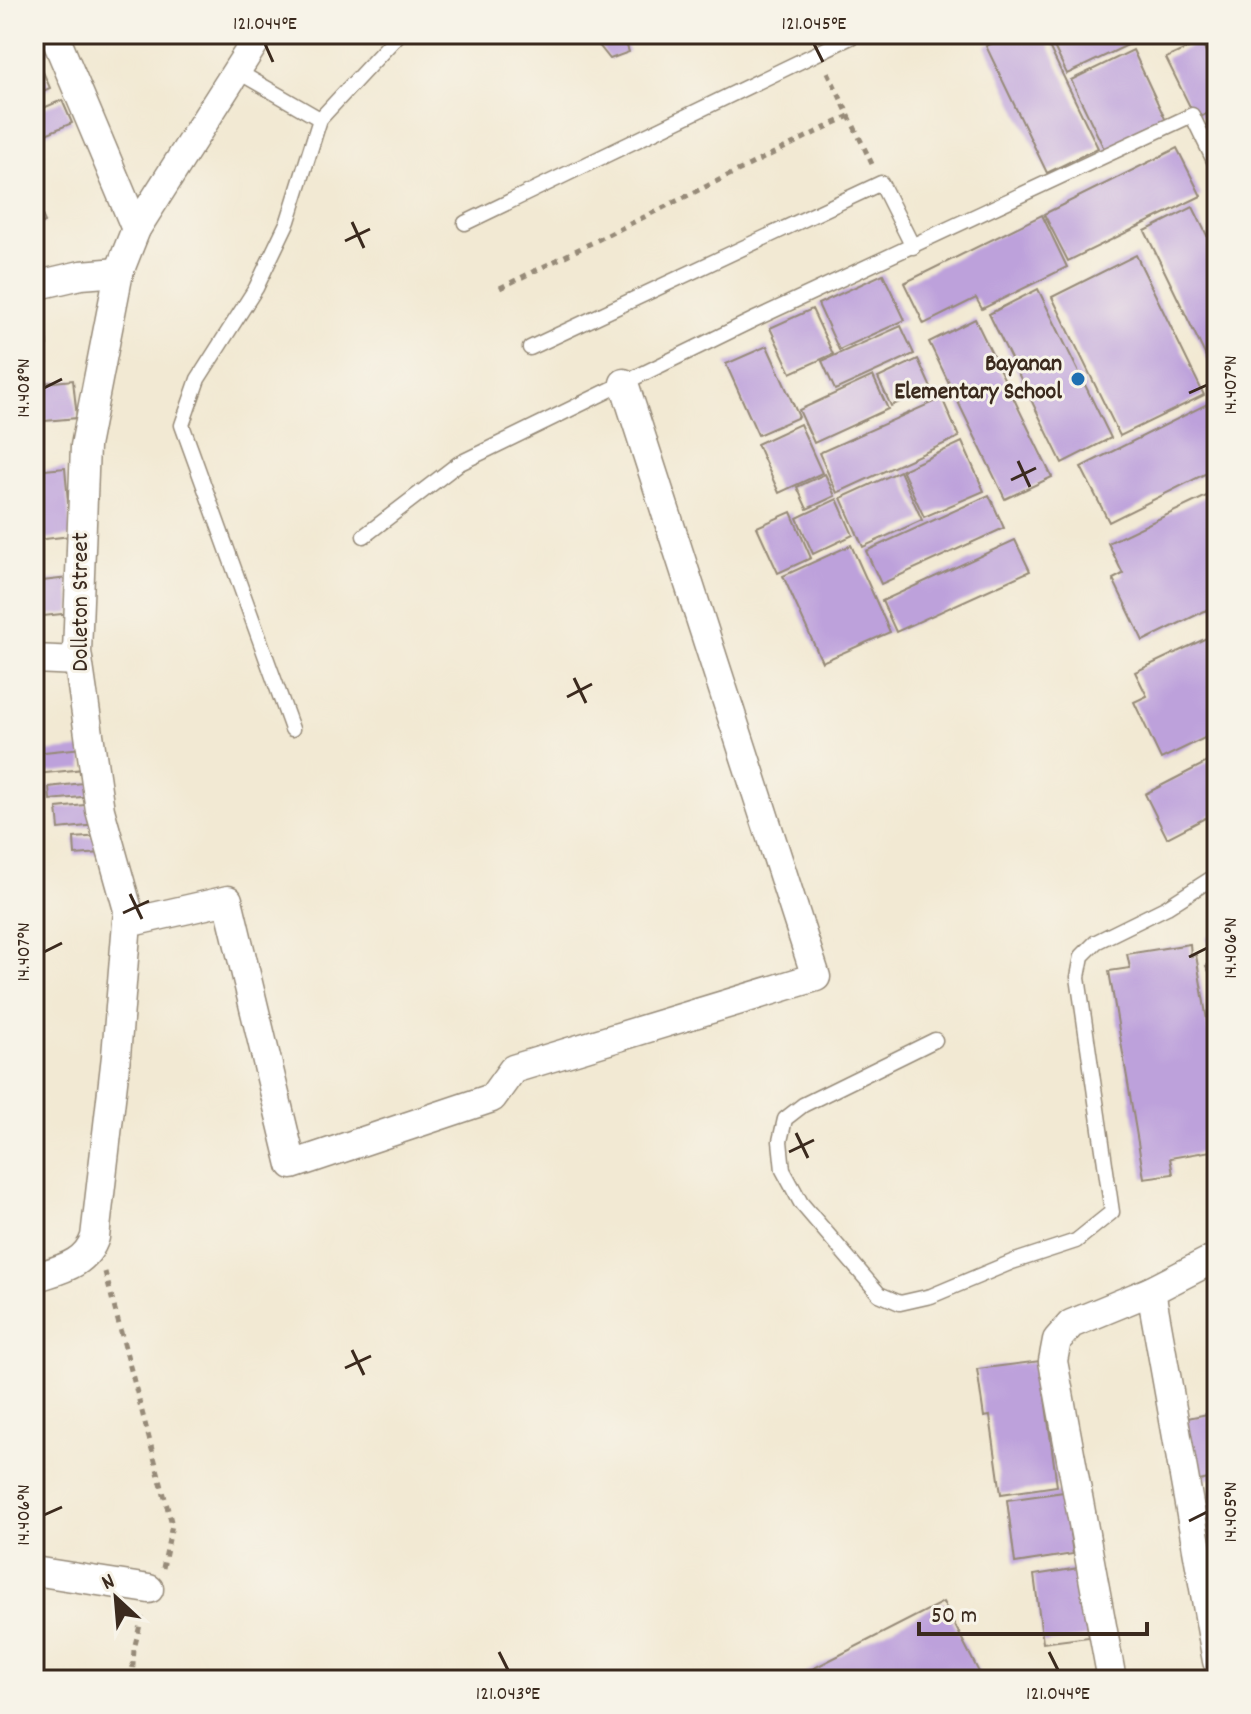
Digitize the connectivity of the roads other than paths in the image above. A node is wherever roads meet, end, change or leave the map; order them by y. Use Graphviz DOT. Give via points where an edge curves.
graph roads {
  1 [pos="54,34"];
  2 [pos="260,34"];
  3 [pos="399,34"];
  4 [pos="857,34"];
  5 [pos="234,70"];
  6 [pos="320,119"];
  7 [pos="1217,167"];
  8 [pos="465,223"];
  9 [pos="136,229"];
  10 [pos="913,247"];
  11 [pos="119,272"];
  12 [pos="34,286"];
  13 [pos="530,348"];
  14 [pos="624,383"];
  15 [pos="364,536"];
  16 [pos="34,659"];
  17 [pos="78,661"];
  18 [pos="292,729"];
  19 [pos="1217,875"];
  20 [pos="127,923"];
  21 [pos="935,1040"];
  22 [pos="1217,1257"];
  23 [pos="34,1278"];
  24 [pos="1151,1291"];
  25 [pos="34,1571"];
  26 [pos="149,1589"];
  27 [pos="1217,1661"];
  28 [pos="1112,1680"];
  1 -- 9 [label="street"];
  2 -- 5 [label="street, Dolleton Street"];
  3 -- 6 [label="lane"];
  4 -- 8 [label="lane"];
  5 -- 6 [label="lane"];
  5 -- 9 [label="street, Dolleton Street"];
  6 -- 18 [label="lane" via="288,221 256,288 198,379 182,425"];
  7 -- 10 [label="lane" via="1192,115"];
  9 -- 11 [label="street, Dolleton Street"];
  10 -- 13 [label="lane" via="881,183"];
  10 -- 14 [label="lane"];
  11 -- 12 [label="street"];
  11 -- 17 [label="street, Dolleton Street" via="85,446"];
  14 -- 15 [label="lane" via="458,464"];
  14 -- 20 [label="street" via="816,977 513,1069 492,1098 292,1165 228,900"];
  16 -- 17 [label="street"];
  17 -- 20 [label="street, Dolleton Street" via="100,810"];
  19 -- 21 [label="lane" via="1096,942 1082,956 1078,977 1112,1212 1076,1241 900,1303 879,1294 801,1203 783,1170 780,1141 785,1119 803,1105"];
  20 -- 23 [label="street, Dolleton Street" via="92,1245 73,1265"];
  22 -- 24 [label="street"];
  24 -- 27 [label="street"];
  24 -- 28 [label="street" via="1071,1324 1057,1340 1053,1361"];
  25 -- 26 [label="street"];
}
